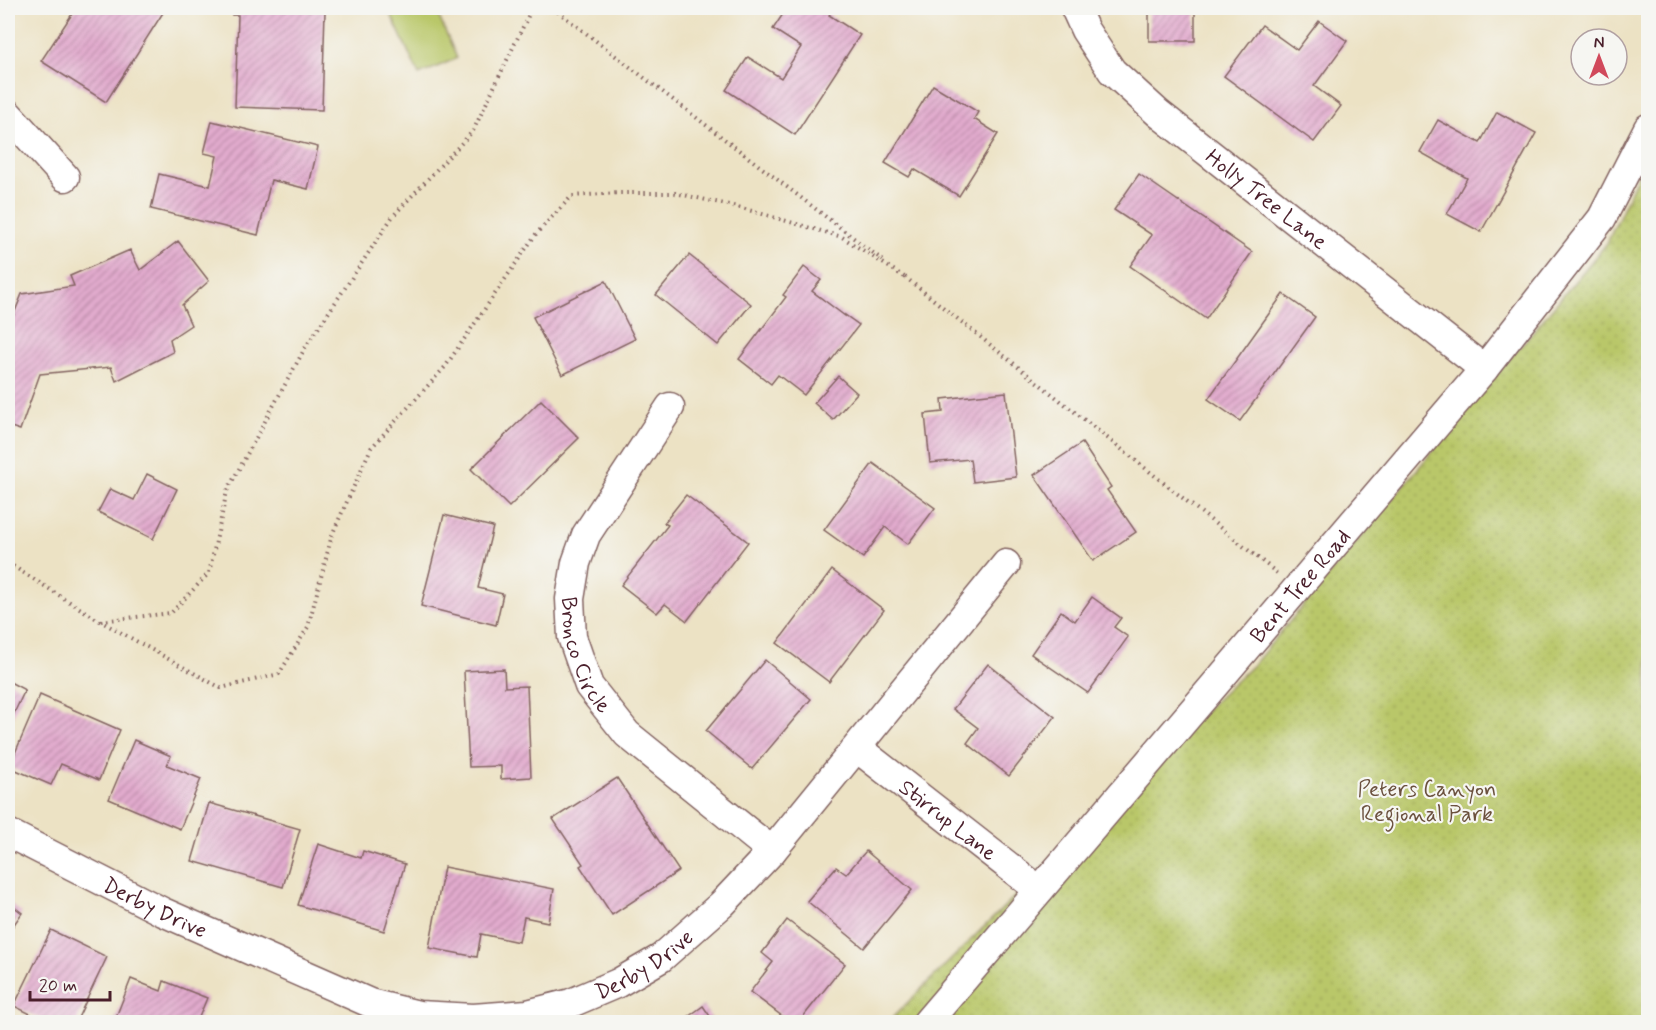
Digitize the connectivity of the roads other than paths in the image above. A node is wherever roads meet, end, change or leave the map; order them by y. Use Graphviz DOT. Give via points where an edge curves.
graph roads {
  1 [pos="1075,8"];
  2 [pos="8,114"];
  3 [pos="1648,128"];
  4 [pos="65,177"];
  5 [pos="1484,369"];
  6 [pos="670,407"];
  7 [pos="1006,564"];
  8 [pos="857,748"];
  9 [pos="8,833"];
  10 [pos="771,851"];
  11 [pos="1039,890"];
  12 [pos="927,1023"];
  1 -- 5 [label="street, Holly Tree Lane" via="1084,30 1112,71 1158,112"];
  2 -- 4 [label="street"];
  3 -- 5 [label="street, Bent Tree Road" via="1602,218"];
  5 -- 11 [label="street, Bent Tree Road"];
  6 -- 10 [label="street, Bronco Circle" via="586,535 570,598 572,637 589,686 627,734"];
  7 -- 8 [label="street, Derby Drive"];
  8 -- 10 [label="street, Derby Drive"];
  8 -- 11 [label="street, Stirrup Lane"];
  9 -- 10 [label="street, Derby Drive" via="163,912 370,1003 419,1015 473,1018 527,1014 571,1003 618,983 661,958 723,904"];
  11 -- 12 [label="street, Bent Tree Road"];
}
